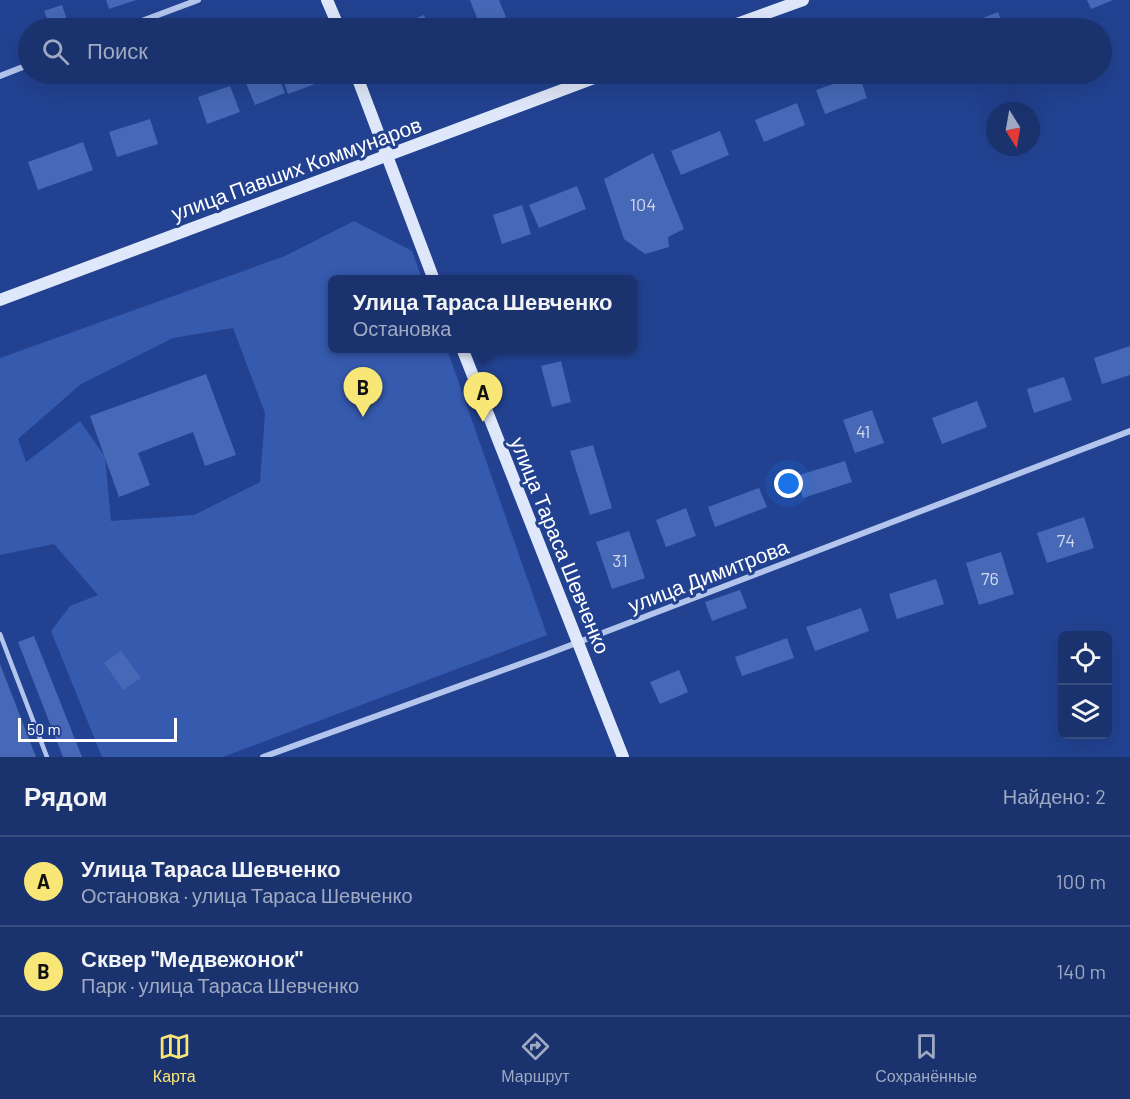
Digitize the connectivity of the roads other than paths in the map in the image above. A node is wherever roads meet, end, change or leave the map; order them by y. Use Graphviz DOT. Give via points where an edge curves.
graph roads {
  1 [pos="198,0"];
  2 [pos="327,0"];
  3 [pos="803,0"];
  4 [pos="150,18"];
  5 [pos="335,18"];
  6 [pos="754,18"];
  7 [pos="18,69"];
  8 [pos="0,76"];
  9 [pos="360,84"];
  10 [pos="578,84"];
  11 [pos="386,155"];
  12 [pos="432,275"];
  13 [pos="0,300"];
  14 [pos="464,353"];
  15 [pos="1130,431"];
  16 [pos="0,634"];
  17 [pos="578,642"];
  18 [pos="47,757"];
  19 [pos="263,757"];
  20 [pos="623,757"];
  1 -- 4 [label="street"];
  2 -- 5 [label="street"];
  3 -- 6 [label="street"];
  7 -- 8 [label="street"];
  9 -- 11 [label="street"];
  10 -- 11 [label="street, улица Павших Коммунаров"];
  11 -- 12 [label="street"];
  11 -- 13 [label="street, улица Павших Коммунаров"];
  14 -- 17 [label="street, улица Тараса Шевченко"];
  15 -- 17 [label="street, улица Димитрова"];
  16 -- 18 [label="lane"];
  17 -- 19 [label="street, улица Димитрова"];
  17 -- 20 [label="street, улица Тараса Шевченко"];
}
